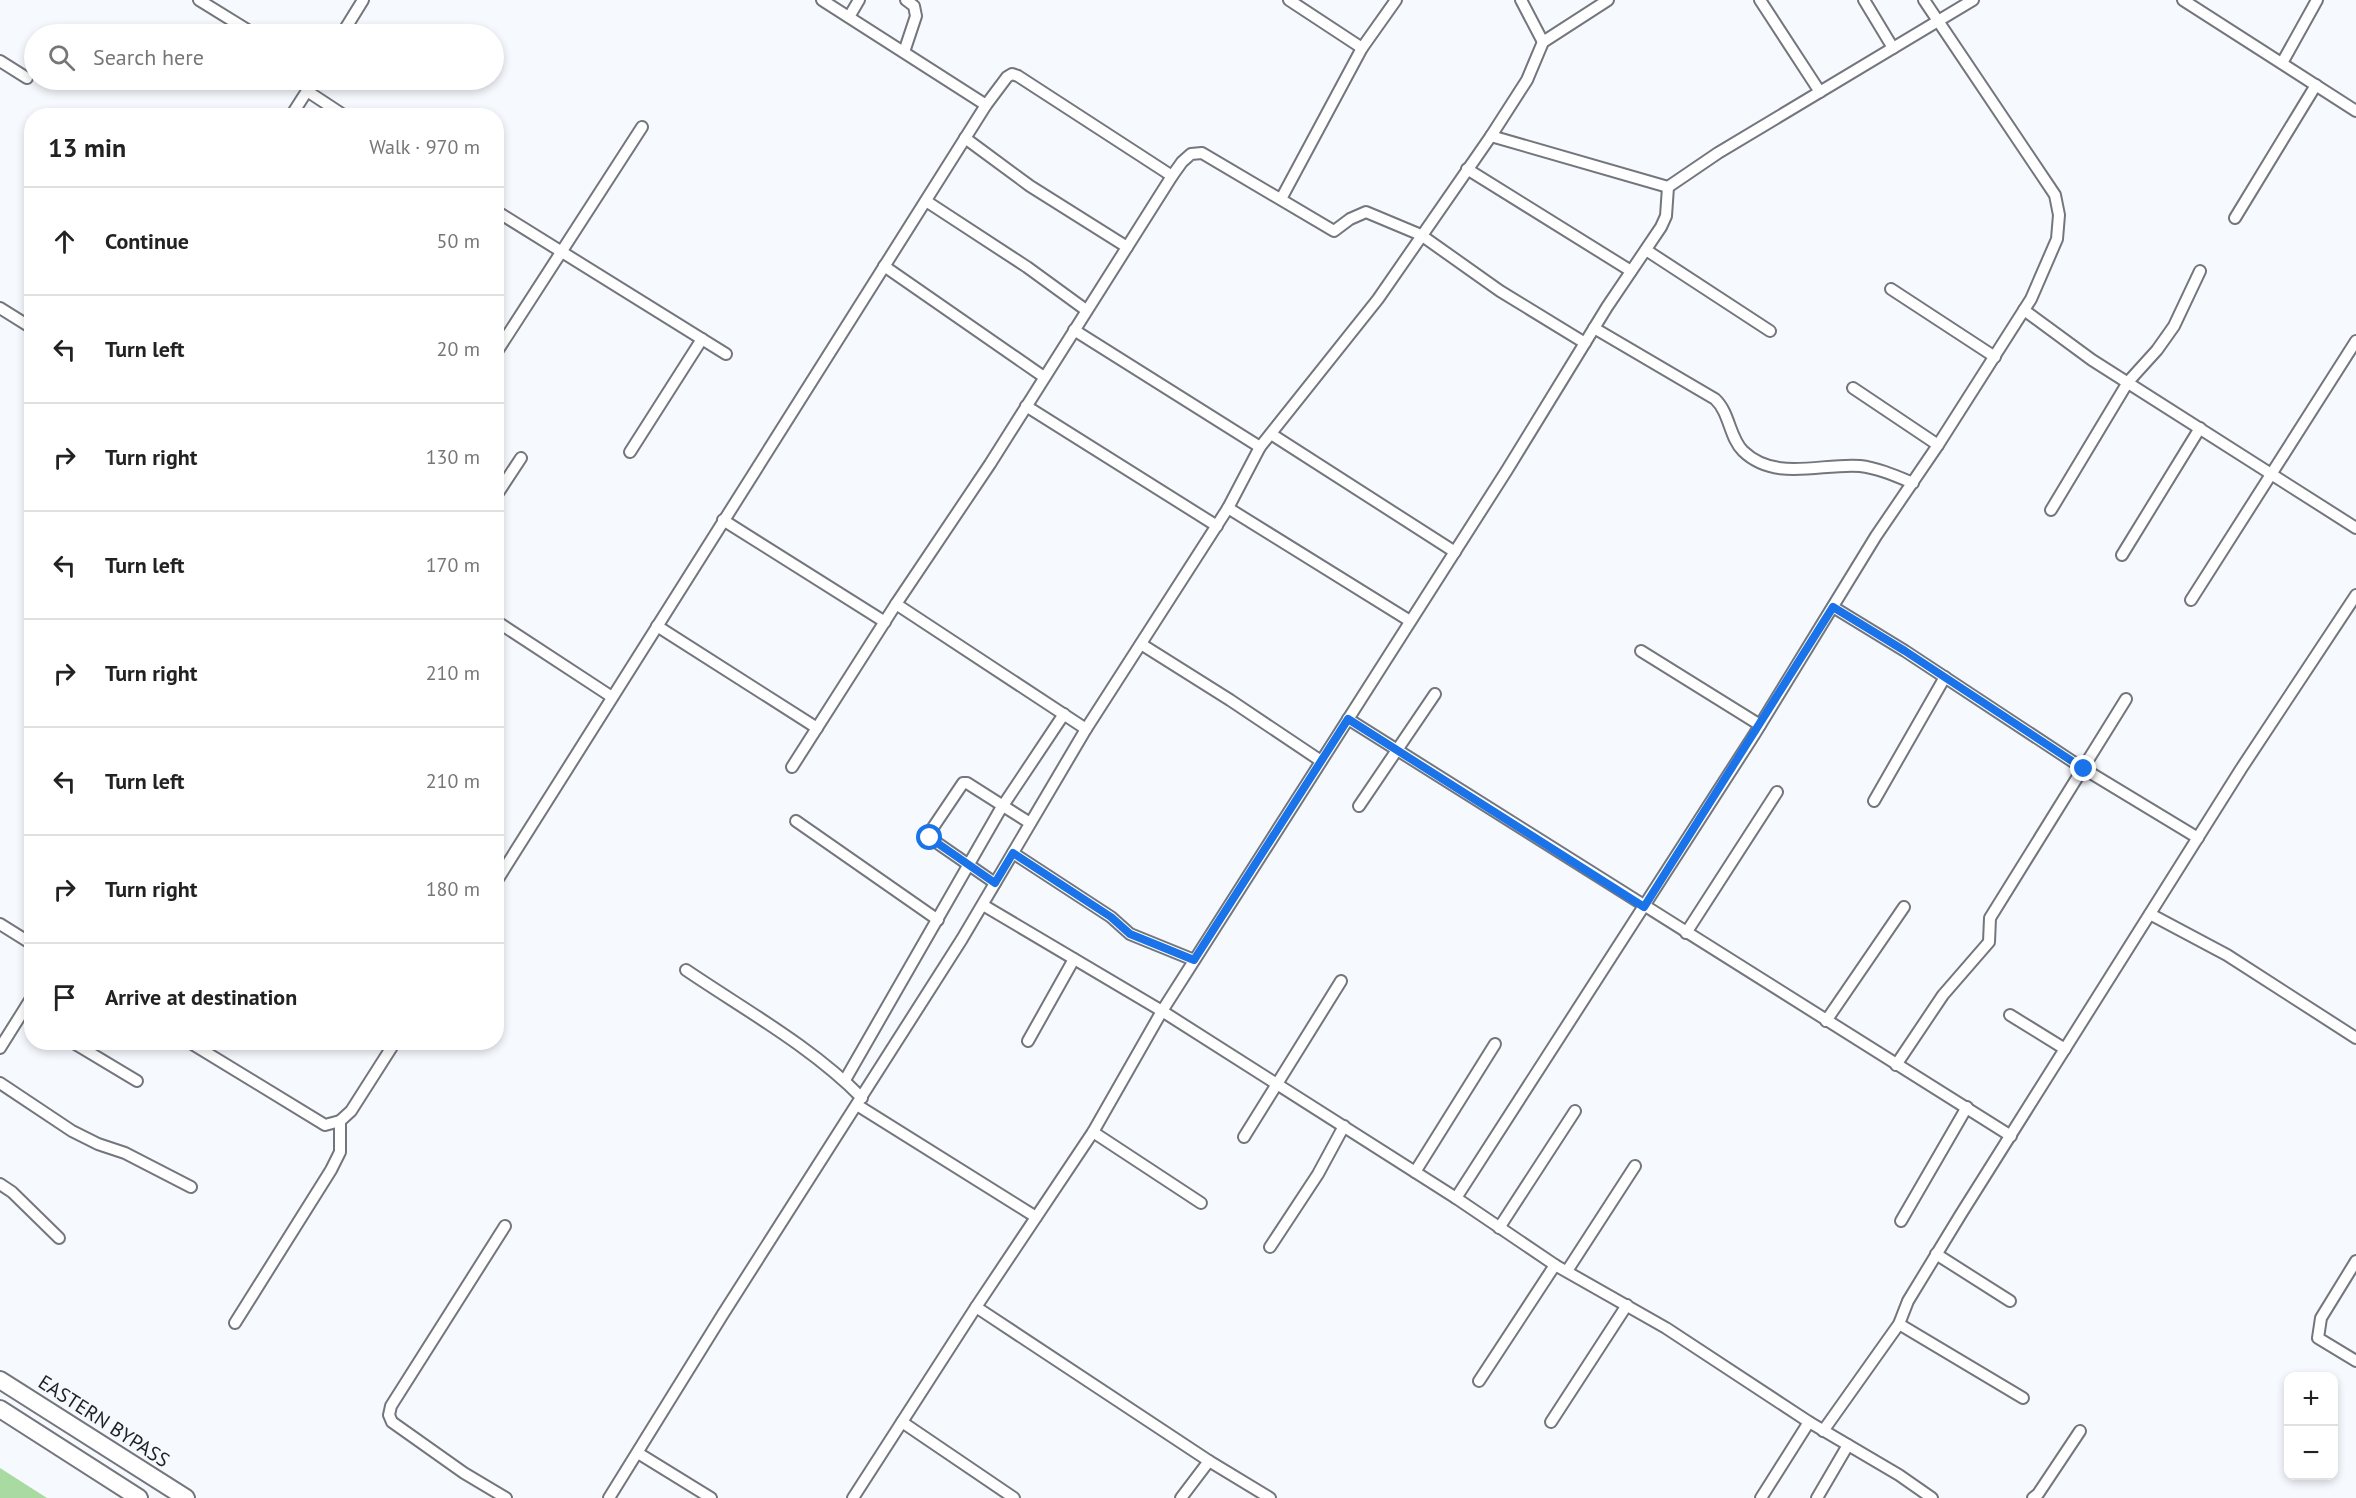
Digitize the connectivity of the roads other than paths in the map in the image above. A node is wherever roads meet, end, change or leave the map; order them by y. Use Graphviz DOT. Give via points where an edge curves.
graph roads {
  1 [pos="199,0"];
  2 [pos="363,0"];
  3 [pos="822,0"];
  4 [pos="859,0"];
  5 [pos="906,0"];
  6 [pos="1289,0"];
  7 [pos="1396,0"];
  8 [pos="1521,0"];
  9 [pos="1608,0"];
  10 [pos="1760,0"];
  11 [pos="1863,0"];
  12 [pos="1924,0"];
  13 [pos="1973,0"];
  14 [pos="2183,0"];
  15 [pos="2317,0"];
  16 [pos="849,17"];
  17 [pos="1937,21"];
  18 [pos="238,24"];
  19 [pos="348,24"];
  20 [pos="1543,42"];
  21 [pos="1362,48"];
  22 [pos="1893,48"];
  23 [pos="904,52"];
  24 [pos="0,61"];
  25 [pos="2282,63"];
  26 [pos="24,76"];
  27 [pos="2316,85"];
  28 [pos="307,90"];
  29 [pos="318,90"];
  30 [pos="1820,92"];
  31 [pos="986,105"];
  32 [pos="296,108"];
  33 [pos="337,108"];
  34 [pos="2356,111"];
  35 [pos="642,127"];
  36 [pos="1491,136"];
  37 [pos="965,138"];
  38 [pos="1467,169"];
  39 [pos="1172,176"];
  40 [pos="1668,187"];
  41 [pos="1281,199"];
  42 [pos="926,201"];
  43 [pos="504,216"];
  44 [pos="2235,218"];
  45 [pos="1421,235"];
  46 [pos="1127,247"];
  47 [pos="561,250"];
  48 [pos="1646,250"];
  49 [pos="884,266"];
  50 [pos="1631,271"];
  51 [pos="2200,271"];
  52 [pos="1891,289"];
  53 [pos="0,308"];
  54 [pos="1086,310"];
  55 [pos="2024,310"];
  56 [pos="24,322"];
  57 [pos="1594,328"];
  58 [pos="1074,330"];
  59 [pos="1770,331"];
  60 [pos="702,339"];
  61 [pos="504,340"];
  62 [pos="2356,341"];
  63 [pos="1585,343"];
  64 [pos="726,354"];
  65 [pos="1995,357"];
  66 [pos="1044,377"];
  67 [pos="2128,382"];
  68 [pos="1853,388"];
  69 [pos="1026,406"];
  70 [pos="2200,428"];
  71 [pos="1270,434"];
  72 [pos="1938,445"];
  73 [pos="1260,447"];
  74 [pos="630,452"];
  75 [pos="521,458"];
  76 [pos="2272,473"];
  77 [pos="1913,483"];
  78 [pos="504,484"];
  79 [pos="1228,508"];
  80 [pos="2051,510"];
  81 [pos="723,520"];
  82 [pos="1217,526"];
  83 [pos="2356,528"];
  84 [pos="1455,552"];
  85 [pos="2122,555"];
  86 [pos="2355,598"];
  87 [pos="2191,600"];
  88 [pos="896,604"];
  89 [pos="1833,607"];
  90 [pos="1410,621"];
  91 [pos="885,622"];
  92 [pos="504,626"];
  93 [pos="657,626"];
  94 [pos="1141,644"];
  95 [pos="1641,651"];
  96 [pos="1945,677"];
  97 [pos="1435,694"];
  98 [pos="612,697"];
  99 [pos="2126,699"];
  100 [pos="1064,714"];
  101 [pos="1348,719"];
  102 [pos="1760,725"];
  103 [pos="817,728"];
  104 [pos="1086,729"];
  105 [pos="1397,750"];
  106 [pos="1321,761"];
  107 [pos="792,767"];
  108 [pos="2084,769"];
  109 [pos="1777,792"];
  110 [pos="1874,801"];
  111 [pos="1003,805"];
  112 [pos="1359,806"];
  113 [pos="796,821"];
  114 [pos="1030,823"];
  115 [pos="2198,838"];
  116 [pos="1013,853"];
  117 [pos="968,866"];
  118 [pos="504,869"];
  119 [pos="995,883"];
  120 [pos="983,905"];
  121 [pos="1644,907"];
  122 [pos="1904,907"];
  123 [pos="2150,914"];
  124 [pos="938,920"];
  125 [pos="0,924"];
  126 [pos="1686,933"];
  127 [pos="24,939"];
  128 [pos="1074,959"];
  129 [pos="1194,960"];
  130 [pos="686,970"];
  131 [pos="1341,981"];
  132 [pos="1162,1011"];
  133 [pos="2010,1015"];
  134 [pos="24,1019"];
  135 [pos="1826,1021"];
  136 [pos="2356,1038"];
  137 [pos="1028,1041"];
  138 [pos="1495,1044"];
  139 [pos="0,1048"];
  140 [pos="2065,1049"];
  141 [pos="85,1050"];
  142 [pos="202,1050"];
  143 [pos="390,1050"];
  144 [pos="1896,1065"];
  145 [pos="845,1080"];
  146 [pos="136,1081"];
  147 [pos="1276,1082"];
  148 [pos="0,1083"];
  149 [pos="859,1102"];
  150 [pos="1967,1107"];
  151 [pos="1575,1111"];
  152 [pos="340,1121"];
  153 [pos="1344,1126"];
  154 [pos="1093,1131"];
  155 [pos="2011,1136"];
  156 [pos="1244,1137"];
  157 [pos="1635,1166"];
  158 [pos="1415,1172"];
  159 [pos="0,1184"];
  160 [pos="190,1187"];
  161 [pos="1455,1198"];
  162 [pos="1201,1203"];
  163 [pos="1036,1217"];
  164 [pos="1900,1221"];
  165 [pos="505,1226"];
  166 [pos="1499,1228"];
  167 [pos="59,1238"];
  168 [pos="1270,1247"];
  169 [pos="1936,1254"];
  170 [pos="2356,1261"];
  171 [pos="1555,1265"];
  172 [pos="1567,1271"];
  173 [pos="2010,1301"];
  174 [pos="1627,1305"];
  175 [pos="976,1307"];
  176 [pos="235,1323"];
  177 [pos="1899,1324"];
  178 [pos="2356,1361"];
  179 [pos="0,1380"];
  180 [pos="1479,1381"];
  181 [pos="2023,1398"];
  182 [pos="0,1409"];
  183 [pos="902,1422"];
  184 [pos="1551,1422"];
  185 [pos="1809,1422"];
  186 [pos="1823,1431"];
  187 [pos="2080,1431"];
  188 [pos="1848,1445"];
  189 [pos="638,1454"];
  190 [pos="1209,1461"];
  191 [pos="1919,1495"];
  192 [pos="139,1498"];
  193 [pos="186,1498"];
  194 [pos="506,1498"];
  195 [pos="609,1498"];
  196 [pos="711,1498"];
  197 [pos="853,1498"];
  198 [pos="1014,1498"];
  199 [pos="1180,1498"];
  200 [pos="1270,1498"];
  201 [pos="1761,1498"];
  202 [pos="1817,1498"];
  203 [pos="1932,1498"];
  204 [pos="2032,1498"];
  1 -- 18 [label="street"];
  2 -- 19 [label="street"];
  3 -- 16 [label="street"];
  4 -- 16 [label="street"];
  5 -- 23 [label="street" via="914,6 916,16"];
  6 -- 21 [label="street"];
  7 -- 21 [label="street"];
  8 -- 20 [label="street"];
  9 -- 20 [label="street"];
  10 -- 30 [label="street"];
  11 -- 22 [label="street"];
  12 -- 17 [label="street"];
  13 -- 17 [label="street"];
  14 -- 25 [label="street"];
  15 -- 25 [label="street"];
  16 -- 23 [label="street"];
  17 -- 22 [label="street"];
  17 -- 55 [label="street" via="2055,195 2059,215 2057,239"];
  20 -- 36 [label="street" via="1527,80"];
  21 -- 41 [label="street"];
  22 -- 30 [label="street"];
  23 -- 31 [label="street"];
  24 -- 26 [label="street"];
  25 -- 27 [label="street"];
  27 -- 34 [label="street"];
  27 -- 44 [label="street"];
  28 -- 32 [label="street"];
  29 -- 33 [label="street"];
  30 -- 40 [label="street"];
  31 -- 37 [label="street"];
  31 -- 39 [label="street" via="1007,77 1018,75"];
  35 -- 47 [label="street"];
  36 -- 38 [label="street"];
  36 -- 40 [label="street"];
  37 -- 42 [label="street"];
  37 -- 46 [label="street" via="1030,186"];
  38 -- 45 [label="street"];
  38 -- 50 [label="street"];
  39 -- 41 [label="street" via="1191,154 1202,153"];
  39 -- 46 [label="street"];
  40 -- 48 [label="street" via="1666,216"];
  41 -- 45 [label="street" via="1334,231 1366,212"];
  42 -- 49 [label="street"];
  42 -- 54 [label="street"];
  43 -- 47 [label="street"];
  45 -- 63 [label="street" via="1500,291"];
  45 -- 71 [label="street" via="1378,299"];
  46 -- 54 [label="street"];
  47 -- 60 [label="street"];
  47 -- 61 [label="street"];
  48 -- 50 [label="street"];
  48 -- 59 [label="street"];
  49 -- 66 [label="street"];
  49 -- 81 [label="street"];
  50 -- 57 [label="street"];
  51 -- 67 [label="street" via="2174,326"];
  52 -- 65 [label="street"];
  53 -- 56 [label="street"];
  54 -- 58 [label="street"];
  55 -- 65 [label="street"];
  55 -- 67 [label="street"];
  57 -- 63 [label="street"];
  57 -- 77 [label="street" via="1715,399 1724,409 1739,446 1751,457 1789,470 1847,466 1876,469"];
  58 -- 66 [label="street"];
  58 -- 73 [label="street"];
  60 -- 64 [label="street"];
  60 -- 74 [label="street"];
  62 -- 76 [label="street"];
  63 -- 84 [label="street"];
  65 -- 72 [label="street"];
  66 -- 69 [label="street"];
  67 -- 70 [label="street"];
  67 -- 80 [label="street"];
  68 -- 72 [label="street"];
  69 -- 82 [label="street"];
  69 -- 88 [label="street"];
  70 -- 76 [label="street"];
  70 -- 85 [label="street"];
  71 -- 73 [label="street"];
  71 -- 84 [label="street"];
  72 -- 77 [label="street"];
  73 -- 79 [label="street"];
  75 -- 78 [label="street"];
  76 -- 83 [label="street"];
  76 -- 87 [label="street"];
  77 -- 89 [label="street"];
  79 -- 82 [label="street"];
  79 -- 90 [label="street"];
  81 -- 91 [label="street"];
  81 -- 93 [label="street"];
  82 -- 94 [label="street"];
  84 -- 90 [label="street"];
  86 -- 115 [label="street"];
  88 -- 91 [label="street"];
  88 -- 100 [label="street"];
  89 -- 96 [label="street"];
  89 -- 102 [label="street"];
  90 -- 101 [label="street"];
  91 -- 103 [label="street"];
  92 -- 98 [label="street"];
  93 -- 98 [label="street"];
  93 -- 103 [label="street"];
  94 -- 104 [label="street"];
  94 -- 106 [label="street"];
  95 -- 102 [label="street"];
  96 -- 108 [label="street"];
  96 -- 110 [label="street"];
  97 -- 105 [label="street"];
  98 -- 118 [label="street"];
  99 -- 108 [label="street"];
  100 -- 104 [label="street"];
  100 -- 111 [label="street"];
  101 -- 105 [label="street"];
  101 -- 106 [label="street"];
  102 -- 121 [label="street"];
  103 -- 107 [label="street"];
  104 -- 114 [label="street"];
  105 -- 112 [label="street"];
  105 -- 121 [label="street"];
  106 -- 129 [label="street"];
  108 -- 115 [label="street"];
  108 -- 144 [label="street" via="1988,921 1989,942 1943,995"];
  109 -- 126 [label="street"];
  111 -- 114 [label="street"];
  111 -- 117 [label="street"];
  111 -- 117 [label="street" via="963,783 930,832 930,838"];
  113 -- 124 [label="street"];
  114 -- 116 [label="street"];
  115 -- 123 [label="street"];
  116 -- 119 [label="street"];
  116 -- 129 [label="street" via="1111,917 1130,934"];
  117 -- 119 [label="street"];
  117 -- 124 [label="street"];
  119 -- 120 [label="street"];
  120 -- 128 [label="street"];
  120 -- 149 [label="street"];
  121 -- 126 [label="street"];
  121 -- 161 [label="street"];
  122 -- 135 [label="street"];
  123 -- 136 [label="street" via="2227,956"];
  123 -- 140 [label="street"];
  124 -- 145 [label="street"];
  125 -- 127 [label="street"];
  126 -- 135 [label="street"];
  128 -- 132 [label="street"];
  128 -- 137 [label="street"];
  129 -- 132 [label="street"];
  130 -- 145 [label="street"];
  131 -- 147 [label="street"];
  132 -- 147 [label="street"];
  132 -- 154 [label="street"];
  133 -- 140 [label="street"];
  134 -- 139 [label="street"];
  135 -- 144 [label="street"];
  138 -- 158 [label="street"];
  140 -- 155 [label="street"];
  141 -- 146 [label="street"];
  142 -- 152 [label="street" via="316,1121 325,1125"];
  143 -- 152 [label="street" via="351,1111"];
  144 -- 150 [label="street"];
  145 -- 149 [label="street"];
  147 -- 153 [label="street"];
  147 -- 156 [label="street"];
  148 -- 160 [label="street" via="72,1131"];
  149 -- 163 [label="street"];
  149 -- 189 [label="street"];
  150 -- 155 [label="street"];
  150 -- 164 [label="street"];
  151 -- 166 [label="street"];
  152 -- 176 [label="street" via="340,1152 331,1170"];
  153 -- 158 [label="street"];
  153 -- 168 [label="street"];
  154 -- 162 [label="street"];
  154 -- 163 [label="street"];
  155 -- 169 [label="street"];
  157 -- 172 [label="street"];
  158 -- 161 [label="street"];
  159 -- 167 [label="street"];
  161 -- 166 [label="street"];
  163 -- 175 [label="street"];
  165 -- 194 [label="street" via="388,1415 409,1435"];
  166 -- 171 [label="street"];
  169 -- 173 [label="street"];
  169 -- 177 [label="street"];
  170 -- 178 [label="street" via="2320,1318 2318,1338"];
  171 -- 172 [label="street"];
  171 -- 180 [label="street"];
  172 -- 174 [label="street"];
  174 -- 184 [label="street"];
  174 -- 185 [label="street"];
  175 -- 183 [label="street"];
  175 -- 190 [label="street"];
  177 -- 181 [label="street"];
  177 -- 186 [label="street"];
  179 -- 193 [label="main road, EASTERN BYPASS"];
  182 -- 192 [label="main road"];
  183 -- 197 [label="street"];
  183 -- 198 [label="street"];
  185 -- 186 [label="street"];
  185 -- 201 [label="street"];
  186 -- 188 [label="street"];
  187 -- 204 [label="street"];
  188 -- 191 [label="street" via="1899,1475"];
  188 -- 202 [label="street"];
  189 -- 195 [label="street"];
  189 -- 196 [label="street"];
  190 -- 199 [label="street"];
  190 -- 200 [label="street"];
  191 -- 203 [label="street"];
}
